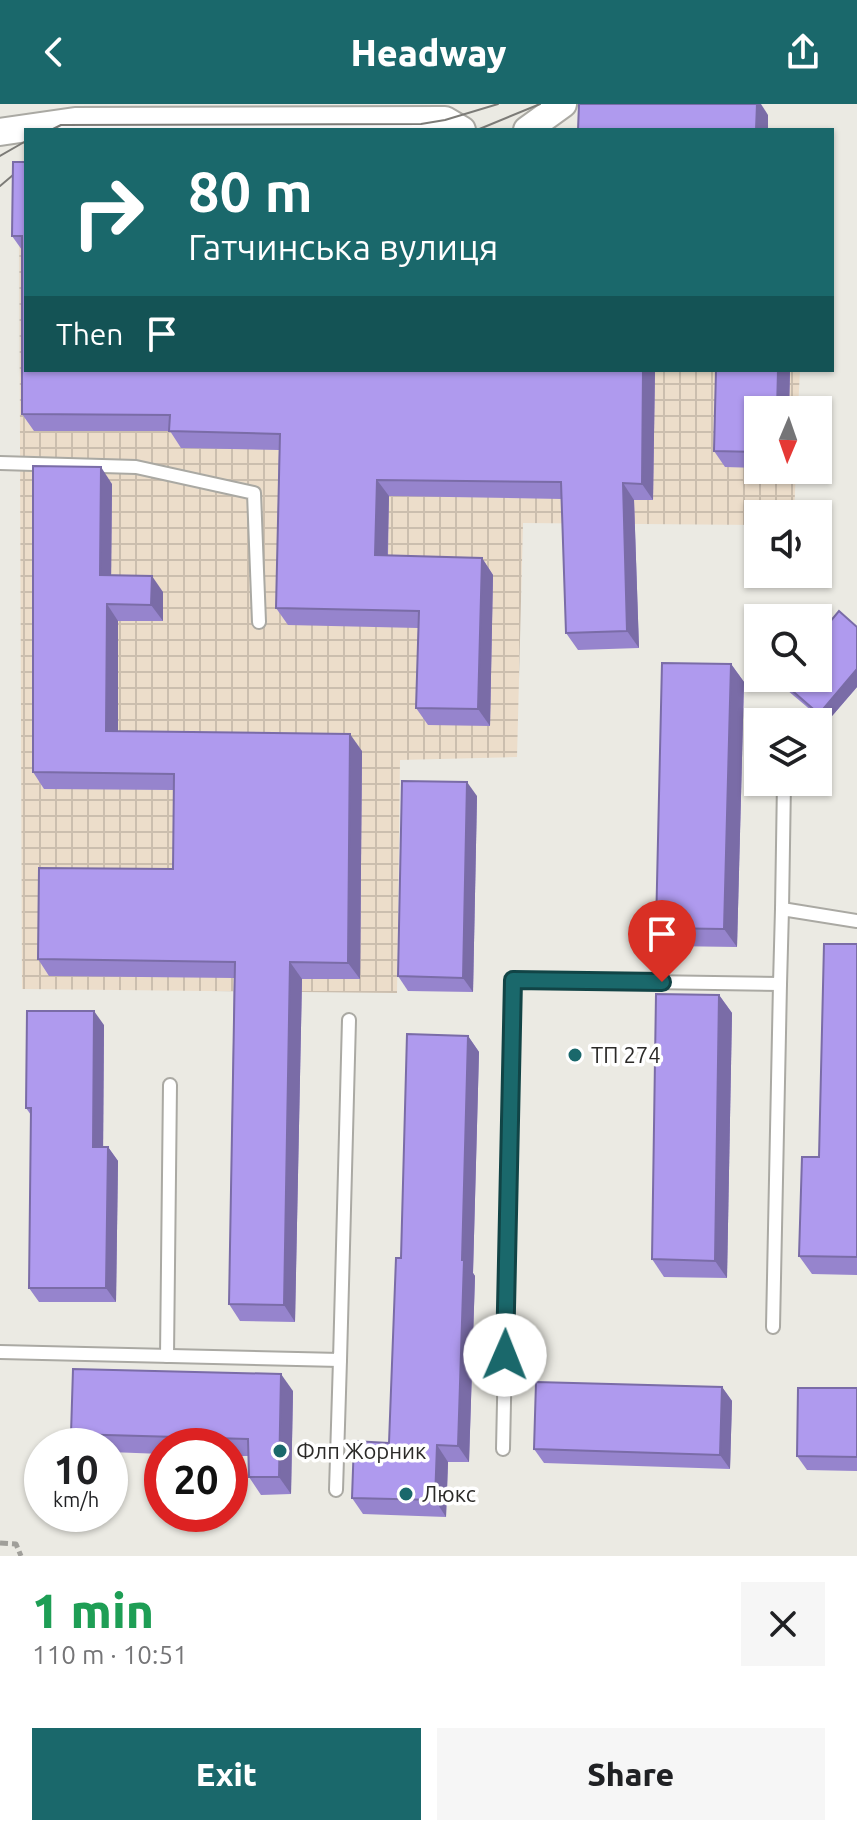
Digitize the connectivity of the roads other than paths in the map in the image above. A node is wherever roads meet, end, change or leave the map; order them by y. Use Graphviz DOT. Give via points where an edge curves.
graph roads {
  1 [pos="563,104"];
  2 [pos="24,128"];
  3 [pos="27,128"];
  4 [pos="459,128"];
  5 [pos="530,128"];
  6 [pos="0,132"];
  7 [pos="0,463"];
  8 [pos="259,622"];
  9 [pos="784,796"];
  10 [pos="782,909"];
  11 [pos="857,921"];
  12 [pos="780,984"];
  13 [pos="349,1020"];
  14 [pos="170,1085"];
  15 [pos="773,1327"];
  16 [pos="0,1352"];
  17 [pos="167,1356"];
  18 [pos="340,1360"];
  19 [pos="503,1449"];
  20 [pos="336,1490"];
  1 -- 5 [label="street"];
  2 -- 6 [label="street"];
  3 -- 4 [label="street" via="75,121 445,120"];
  7 -- 8 [label="lane" via="136,467 254,493"];
  9 -- 10 [label="lane"];
  10 -- 11 [label="lane"];
  10 -- 12 [label="lane"];
  12 -- 15 [label="lane"];
  12 -- 19 [label="lane" via="513,980"];
  13 -- 18 [label="lane"];
  14 -- 17 [label="lane"];
  16 -- 17 [label="lane"];
  17 -- 18 [label="lane"];
  18 -- 20 [label="lane"];
}
